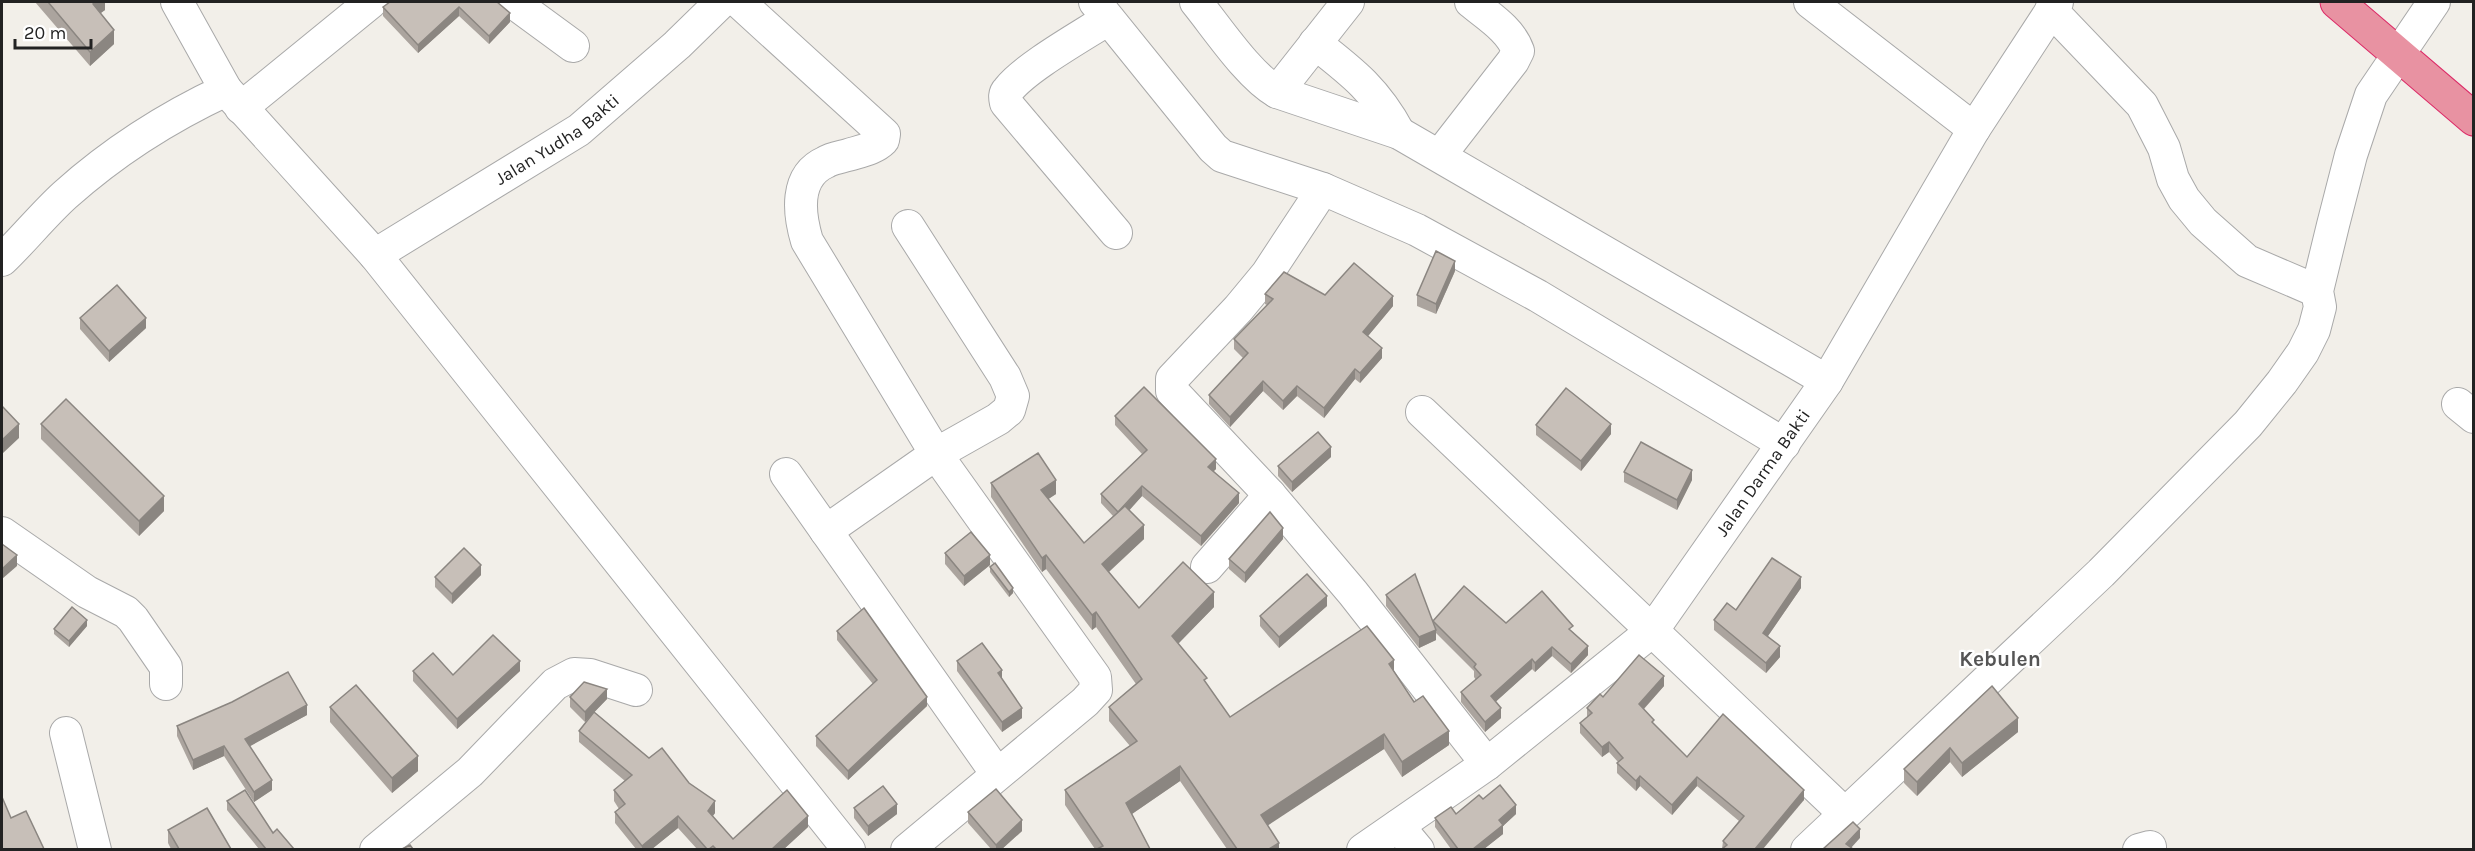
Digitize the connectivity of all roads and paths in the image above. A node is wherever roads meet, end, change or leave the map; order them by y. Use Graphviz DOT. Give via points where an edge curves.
graph roads {
  1 [pos="177,2"];
  2 [pos="371,2"];
  3 [pos="513,2"];
  4 [pos="721,2"];
  5 [pos="739,2"];
  6 [pos="1196,2"];
  7 [pos="1348,2"];
  8 [pos="1471,2"];
  9 [pos="1810,2"];
  10 [pos="2337,2"];
  11 [pos="2434,2"];
  12 [pos="2054,6"];
  13 [pos="1102,10"];
  14 [pos="1315,43"];
  15 [pos="573,46"];
  16 [pos="2398,54"];
  17 [pos="1277,92"];
  18 [pos="233,99"];
  19 [pos="2474,119"];
  20 [pos="1974,129"];
  21 [pos="1399,133"];
  22 [pos="1440,155"];
  23 [pos="1323,189"];
  24 [pos="908,226"];
  25 [pos="1116,233"];
  26 [pos="375,255"];
  27 [pos="2,260"];
  28 [pos="2317,291"];
  29 [pos="1827,381"];
  30 [pos="1422,412"];
  31 [pos="1784,444"];
  32 [pos="936,454"];
  33 [pos="786,474"];
  34 [pos="1270,495"];
  35 [pos="826,531"];
  36 [pos="2,533"];
  37 [pos="1207,567"];
  38 [pos="1652,631"];
  39 [pos="166,684"];
  40 [pos="636,690"];
  41 [pos="66,732"];
  42 [pos="1487,764"];
  43 [pos="997,774"];
  44 [pos="1844,813"];
  45 [pos="1398,825"];
  46 [pos="837,846"];
  47 [pos="95,849"];
  48 [pos="376,849"];
  49 [pos="907,849"];
  50 [pos="1363,849"];
  51 [pos="1418,849"];
  52 [pos="1807,849"];
  1 -- 18 [label="street"];
  2 -- 18 [label="street"];
  3 -- 15 [label="street"];
  4 -- 26 [label="street, Jalan Yudha Bakti" via="579,130"];
  5 -- 32 [label="street" via="884,134 883,140 870,149 825,162 810,172 803,185 801,221 807,241"];
  6 -- 17 [label="street" via="1256,75"];
  7 -- 14 [label="street"];
  8 -- 22 [label="street" via="1506,31 1518,51"];
  9 -- 20 [label="street"];
  10 -- 16 [label="highway"];
  11 -- 16 [label="street"];
  12 -- 20 [label="street, Jalan Darma Bakti"];
  12 -- 28 [label="street" via="2142,105 2164,148 2173,179 2203,222 2247,261"];
  13 -- 23 [label="street" via="1222,156"];
  13 -- 25 [label="street" via="1006,91 1005,98"];
  14 -- 17 [label="street"];
  14 -- 21 [label="street" via="1368,86"];
  16 -- 19 [label="highway"];
  16 -- 28 [label="street" via="2368,104"];
  17 -- 21 [label="street"];
  18 -- 26 [label="street"];
  18 -- 27 [label="street" via="195,105 120,149 66,194"];
  20 -- 29 [label="street, Jalan Darma Bakti"];
  21 -- 22 [label="street"];
  22 -- 29 [label="street"];
  23 -- 31 [label="street" via="1418,230 1538,296"];
  23 -- 34 [label="street" via="1268,274 1170,383 1176,396"];
  24 -- 32 [label="street" via="1005,377 1013,396 1009,410 998,419"];
  26 -- 46 [label="street"];
  28 -- 44 [label="street" via="2318,316 2303,352 2248,424 2101,573"];
  29 -- 31 [label="street, Jalan Darma Bakti"];
  30 -- 38 [label="street"];
  31 -- 38 [label="street, Jalan Darma Bakti"];
  32 -- 35 [label="street"];
  32 -- 43 [label="street" via="1095,677 1096,690 1085,702"];
  33 -- 35 [label="street"];
  34 -- 37 [label="street"];
  34 -- 42 [label="street" via="1353,593"];
  35 -- 43 [label="street"];
  36 -- 39 [label="street" via="87,592 126,612 166,667"];
  38 -- 42 [label="street, Jalan Darma Bakti"];
  38 -- 44 [label="street"];
  40 -- 48 [label="street" via="574,674 555,684 470,772"];
  41 -- 47 [label="street"];
  42 -- 45 [label="street, Jalan Darma Bakti"];
  43 -- 49 [label="street"];
  44 -- 52 [label="street"];
  45 -- 50 [label="street, Jalan Darma Bakti"];
  45 -- 51 [label="street"];
}
